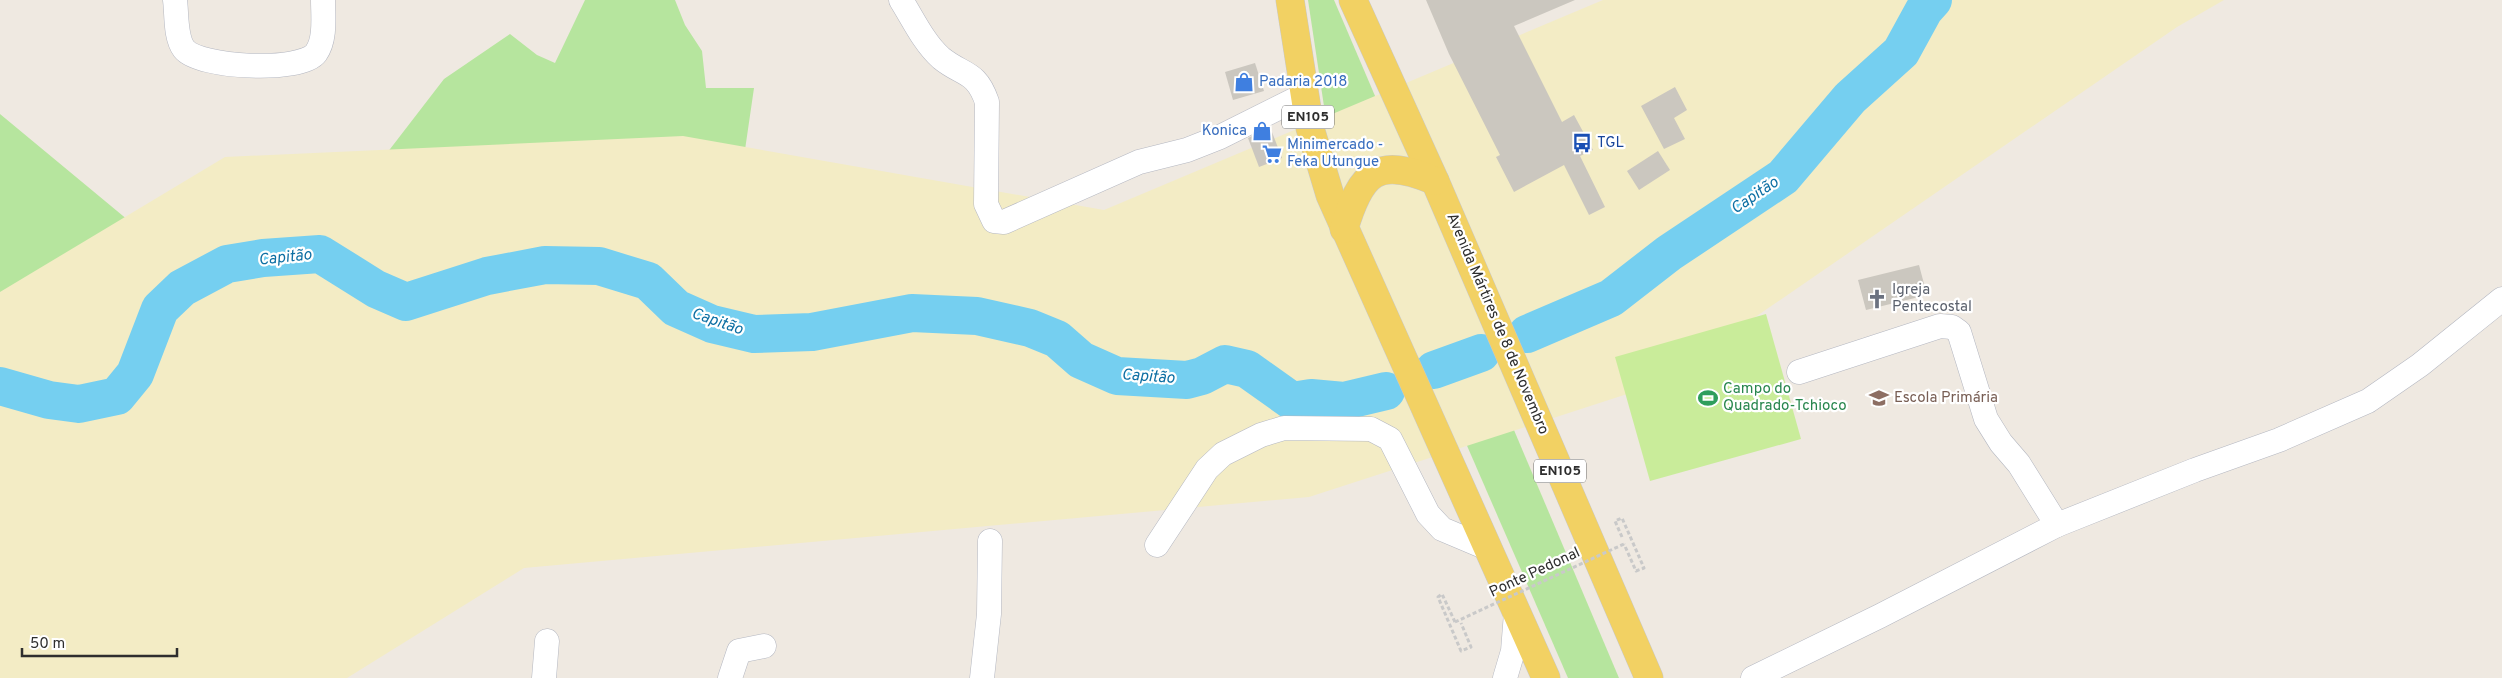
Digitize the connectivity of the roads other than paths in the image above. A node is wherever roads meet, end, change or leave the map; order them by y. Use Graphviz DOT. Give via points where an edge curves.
graph roads {
  1 [pos="175,0"];
  2 [pos="323,0"];
  3 [pos="901,0"];
  4 [pos="1290,0"];
  5 [pos="1353,0"];
  6 [pos="1304,95"];
  7 [pos="1435,181"];
  8 [pos="1344,229"];
  9 [pos="2502,299"];
  10 [pos="1799,372"];
  11 [pos="2057,525"];
  12 [pos="990,541"];
  13 [pos="1157,545"];
  14 [pos="1487,548"];
  15 [pos="1516,613"];
  16 [pos="547,641"];
  17 [pos="764,646"];
  18 [pos="544,678"];
  19 [pos="730,678"];
  20 [pos="982,678"];
  21 [pos="1505,678"];
  22 [pos="1546,678"];
  23 [pos="1649,678"];
  24 [pos="1754,678"];
  1 -- 2 [label="street" via="179,37 184,50 205,61 263,67 316,54 322,40"];
  3 -- 6 [label="street" via="928,44 981,86 987,102 986,204 994,221 1004,222 1139,162 1212,140"];
  4 -- 6 [label="main road, EN105"];
  5 -- 7 [label="main road, Avenida Mártires de 8 de Novembro / EN105"];
  6 -- 8 [label="main road, EN105" via="1319,160"];
  7 -- 8 [label="main road" via="1410,170 1392,168 1375,174 1358,190"];
  7 -- 23 [label="main road, Avenida Mártires de 8 de Novembro / EN105"];
  8 -- 14 [label="main road, EN105"];
  9 -- 11 [label="street" via="2420,365 2368,401 2279,440"];
  10 -- 11 [label="street" via="1940,326 1952,327 1959,332 1986,419"];
  11 -- 24 [label="street"];
  12 -- 20 [label="street" via="989,614"];
  13 -- 14 [label="street" via="1207,469 1223,454 1261,435 1284,428 1371,429 1383,434 1390,439 1428,514 1442,529"];
  14 -- 15 [label="main road, EN105"];
  15 -- 21 [label="street" via="1514,651"];
  15 -- 22 [label="main road, EN105"];
  16 -- 18 [label="street"];
  17 -- 19 [label="street" via="739,651"];
}
